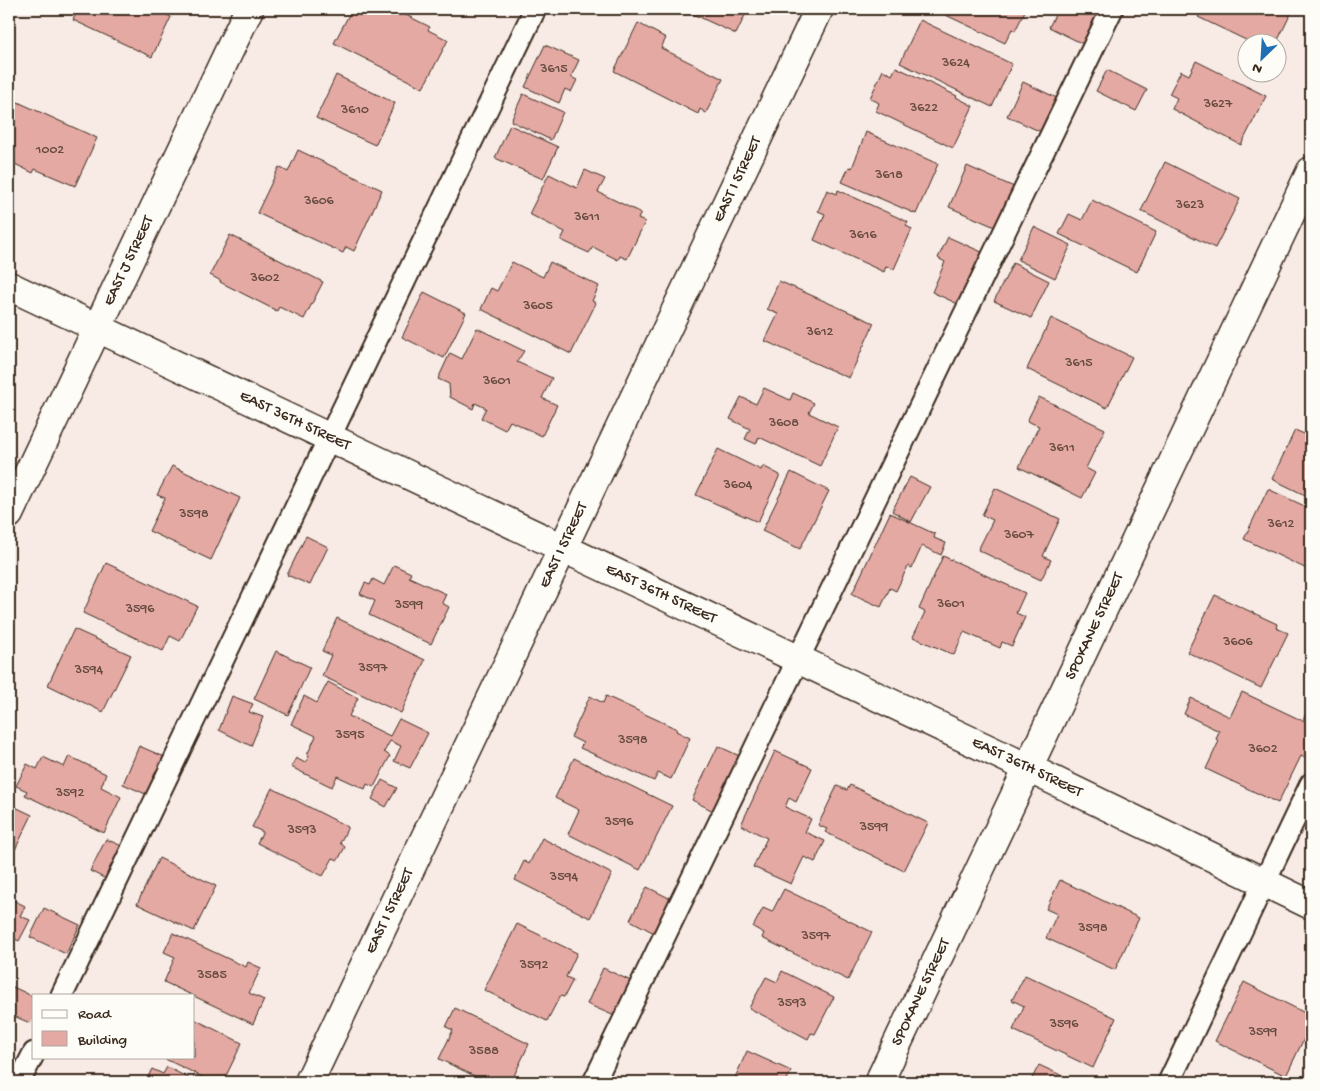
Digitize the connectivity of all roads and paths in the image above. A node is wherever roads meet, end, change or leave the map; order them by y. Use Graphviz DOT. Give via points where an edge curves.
graph roads {
  1 [pos="249,9"];
  2 [pos="535,9"];
  3 [pos="819,9"];
  4 [pos="1112,9"];
  5 [pos="1311,171"];
  6 [pos="9,286"];
  7 [pos="97,328"];
  8 [pos="330,438"];
  9 [pos="9,514"];
  10 [pos="563,548"];
  11 [pos="798,660"];
  12 [pos="1028,768"];
  13 [pos="1311,784"];
  14 [pos="1265,882"];
  15 [pos="1311,905"];
  16 [pos="62,994"];
  17 [pos="32,1057"];
  18 [pos="20,1082"];
  19 [pos="309,1082"];
  20 [pos="594,1082"];
  21 [pos="879,1082"];
  22 [pos="1169,1082"];
  1 -- 7 [label="street, EAST J STREET"];
  2 -- 8 [label="lane"];
  3 -- 10 [label="street, EAST I STREET"];
  4 -- 11 [label="lane"];
  5 -- 12 [label="street, SPOKANE STREET"];
  6 -- 7 [label="street, EAST 36TH STREET"];
  7 -- 8 [label="street, EAST 36TH STREET"];
  7 -- 9 [label="street, EAST J STREET"];
  8 -- 10 [label="street, EAST 36TH STREET"];
  8 -- 16 [label="lane"];
  10 -- 11 [label="street, EAST 36TH STREET"];
  10 -- 19 [label="street, EAST I STREET"];
  11 -- 12 [label="street, EAST 36TH STREET"];
  11 -- 20 [label="lane"];
  12 -- 14 [label="street, EAST 36TH STREET"];
  12 -- 21 [label="street, SPOKANE STREET"];
  13 -- 14 [label="lane"];
  14 -- 15 [label="street, EAST 36TH STREET"];
  14 -- 22 [label="lane"];
  17 -- 18 [label="lane"];
}
